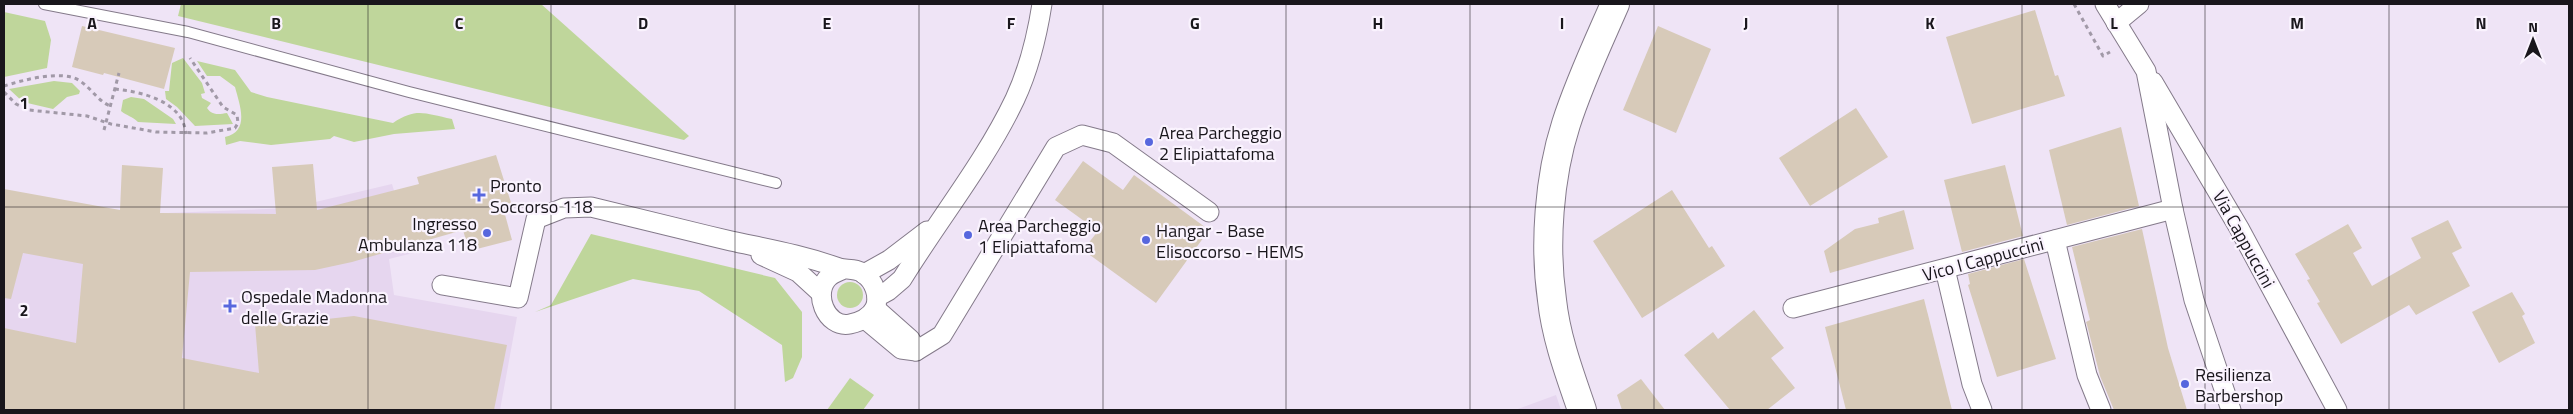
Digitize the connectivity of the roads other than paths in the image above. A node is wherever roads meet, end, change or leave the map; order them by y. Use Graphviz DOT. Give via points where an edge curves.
graph roads {
  1 [pos="44,4"];
  2 [pos="1042,4"];
  3 [pos="1615,4"];
  4 [pos="2105,4"];
  5 [pos="2139,4"];
  6 [pos="2116,23"];
  7 [pos="2146,71"];
  8 [pos="776,183"];
  9 [pos="2173,209"];
  10 [pos="1209,212"];
  11 [pos="936,225"];
  12 [pos="730,240"];
  13 [pos="2055,240"];
  14 [pos="1945,268"];
  15 [pos="844,269"];
  16 [pos="864,274"];
  17 [pos="442,285"];
  18 [pos="821,293"];
  19 [pos="872,308"];
  20 [pos="1793,308"];
  21 [pos="1582,410"];
  22 [pos="1982,410"];
  23 [pos="2102,410"];
  24 [pos="2231,410"];
  25 [pos="2337,410"];
  1 -- 8 [label="lane" via="188,32 409,92"];
  2 -- 11 [label="street" via="1034,48 1015,98 981,158"];
  3 -- 21 [label="main road" via="1566,123 1553,175 1549,237 1552,301 1567,366"];
  4 -- 6 [label="street, Via Cappuccini"];
  5 -- 6 [label="street"];
  6 -- 7 [label="street, Via Cappuccini"];
  7 -- 9 [label="street, Via Cappuccini"];
  7 -- 25 [label="street, Via Cappuccini" via="2239,228"];
  9 -- 13 [label="street, Vico I Cappuccini"];
  9 -- 24 [label="street, Via Cappuccini" via="2194,300"];
  10 -- 19 [label="street" via="1113,143 1082,135 1056,147 942,334 916,351 901,349"];
  11 -- 16 [label="street" via="890,260"];
  11 -- 19 [label="street" via="902,279"];
  12 -- 15 [label="street" via="807,257"];
  12 -- 17 [label="street" via="590,207 564,208 536,219 518,298"];
  12 -- 18 [label="street" via="798,272"];
  13 -- 14 [label="street, Vico I Cappuccini"];
  13 -- 23 [label="street" via="2087,375"];
  14 -- 20 [label="street, Vico I Cappuccini"];
  14 -- 22 [label="street" via="1972,384"];
  15 -- 16 [label="street"];
  15 -- 18 [label="street" via="829,276"];
  16 -- 19 [label="street" via="874,286"];
  18 -- 19 [label="street" via="826,313 834,321 848,325"];
}
